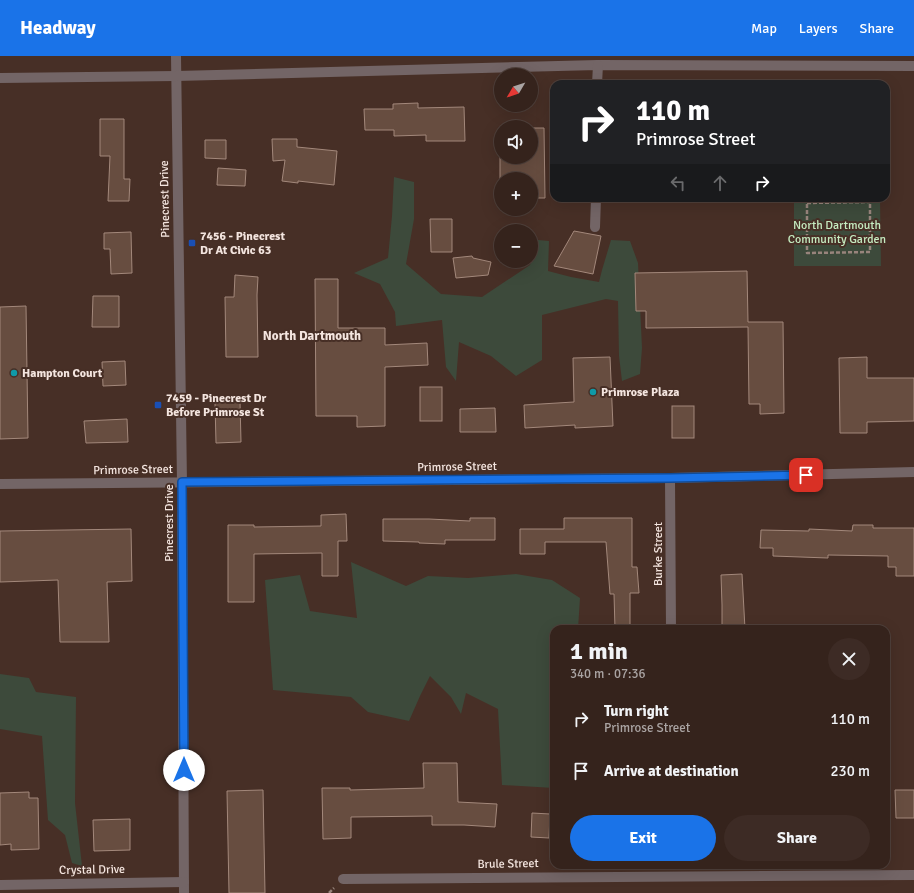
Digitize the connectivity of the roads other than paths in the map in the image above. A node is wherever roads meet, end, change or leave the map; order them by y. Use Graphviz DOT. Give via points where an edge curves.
graph roads {
  1 [pos="176,56"];
  2 [pos="563,61"];
  3 [pos="598,65"];
  4 [pos="914,66"];
  5 [pos="176,76"];
  6 [pos="0,78"];
  7 [pos="597,80"];
  8 [pos="596,202"];
  9 [pos="595,227"];
  10 [pos="914,472"];
  11 [pos="670,478"];
  12 [pos="182,482"];
  13 [pos="0,484"];
  14 [pos="672,625"];
  15 [pos="674,869"];
  16 [pos="914,875"];
  17 [pos="674,876"];
  18 [pos="343,879"];
  19 [pos="184,882"];
  20 [pos="0,885"];
  21 [pos="184,893"];
  1 -- 5 [label="street, Pinecrest Drive"];
  2 -- 3 [label="street"];
  2 -- 5 [label="street"];
  3 -- 4 [label="street"];
  3 -- 7 [label="street"];
  5 -- 6 [label="street"];
  5 -- 12 [label="street, Pinecrest Drive"];
  8 -- 9 [label="street"];
  10 -- 11 [label="street, Primrose Street"];
  11 -- 12 [label="street, Primrose Street"];
  11 -- 14 [label="street, Burke Street"];
  12 -- 13 [label="street, Primrose Street"];
  12 -- 19 [label="street, Pinecrest Drive"];
  15 -- 17 [label="street"];
  16 -- 17 [label="street, Brule Street"];
  17 -- 18 [label="street, Brule Street"];
  19 -- 20 [label="street, Crystal Drive"];
  19 -- 21 [label="street, Pinecrest Drive"];
}
